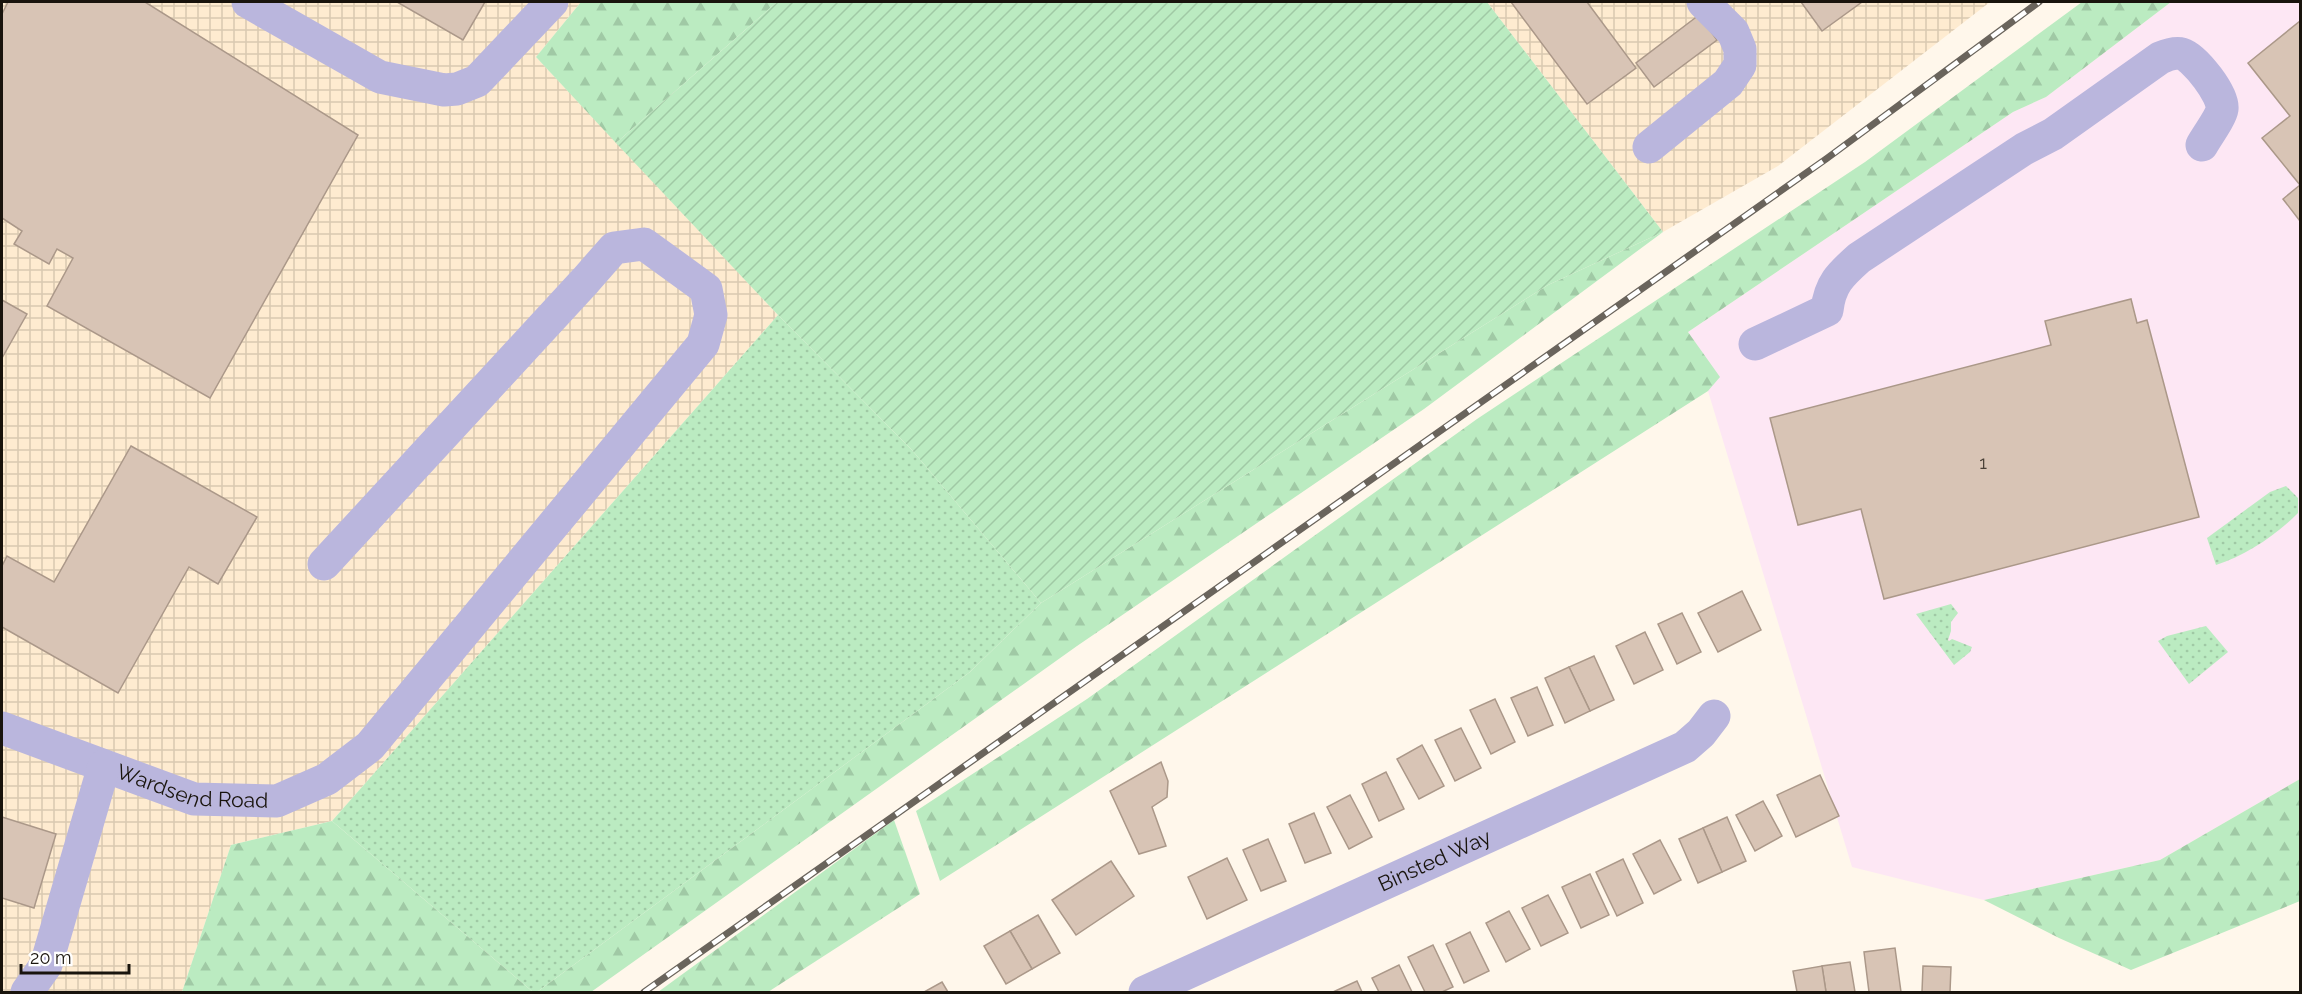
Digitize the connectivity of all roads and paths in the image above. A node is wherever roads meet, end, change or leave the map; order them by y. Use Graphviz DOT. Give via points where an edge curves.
graph roads {
  1 [pos="248,2"];
  2 [pos="552,2"];
  3 [pos="1703,2"];
  4 [pos="2202,145"];
  5 [pos="1649,147"];
  6 [pos="1755,344"];
  7 [pos="324,564"];
  8 [pos="1713,716"];
  9 [pos="2,728"];
  10 [pos="104,766"];
  11 [pos="1150,991"];
  12 [pos="27,993"];
  1 -- 2 [label="street" via="380,77 444,90 477,81"];
  3 -- 5 [label="street" via="1733,32 1740,49 1740,65 1728,83"];
  4 -- 6 [label="street" via="2222,112 2219,93 2190,58 2169,54 2053,134 1859,258 1838,278 1829,293 1827,310"];
  7 -- 10 [label="street, Wardsend Road" via="614,248 644,244 706,289 711,315 703,344 370,746 327,779 277,801 194,799"];
  8 -- 11 [label="street, Binsted Way" via="1685,747"];
  9 -- 10 [label="street, Wardsend Road"];
  10 -- 12 [label="street" via="46,965"];
}
